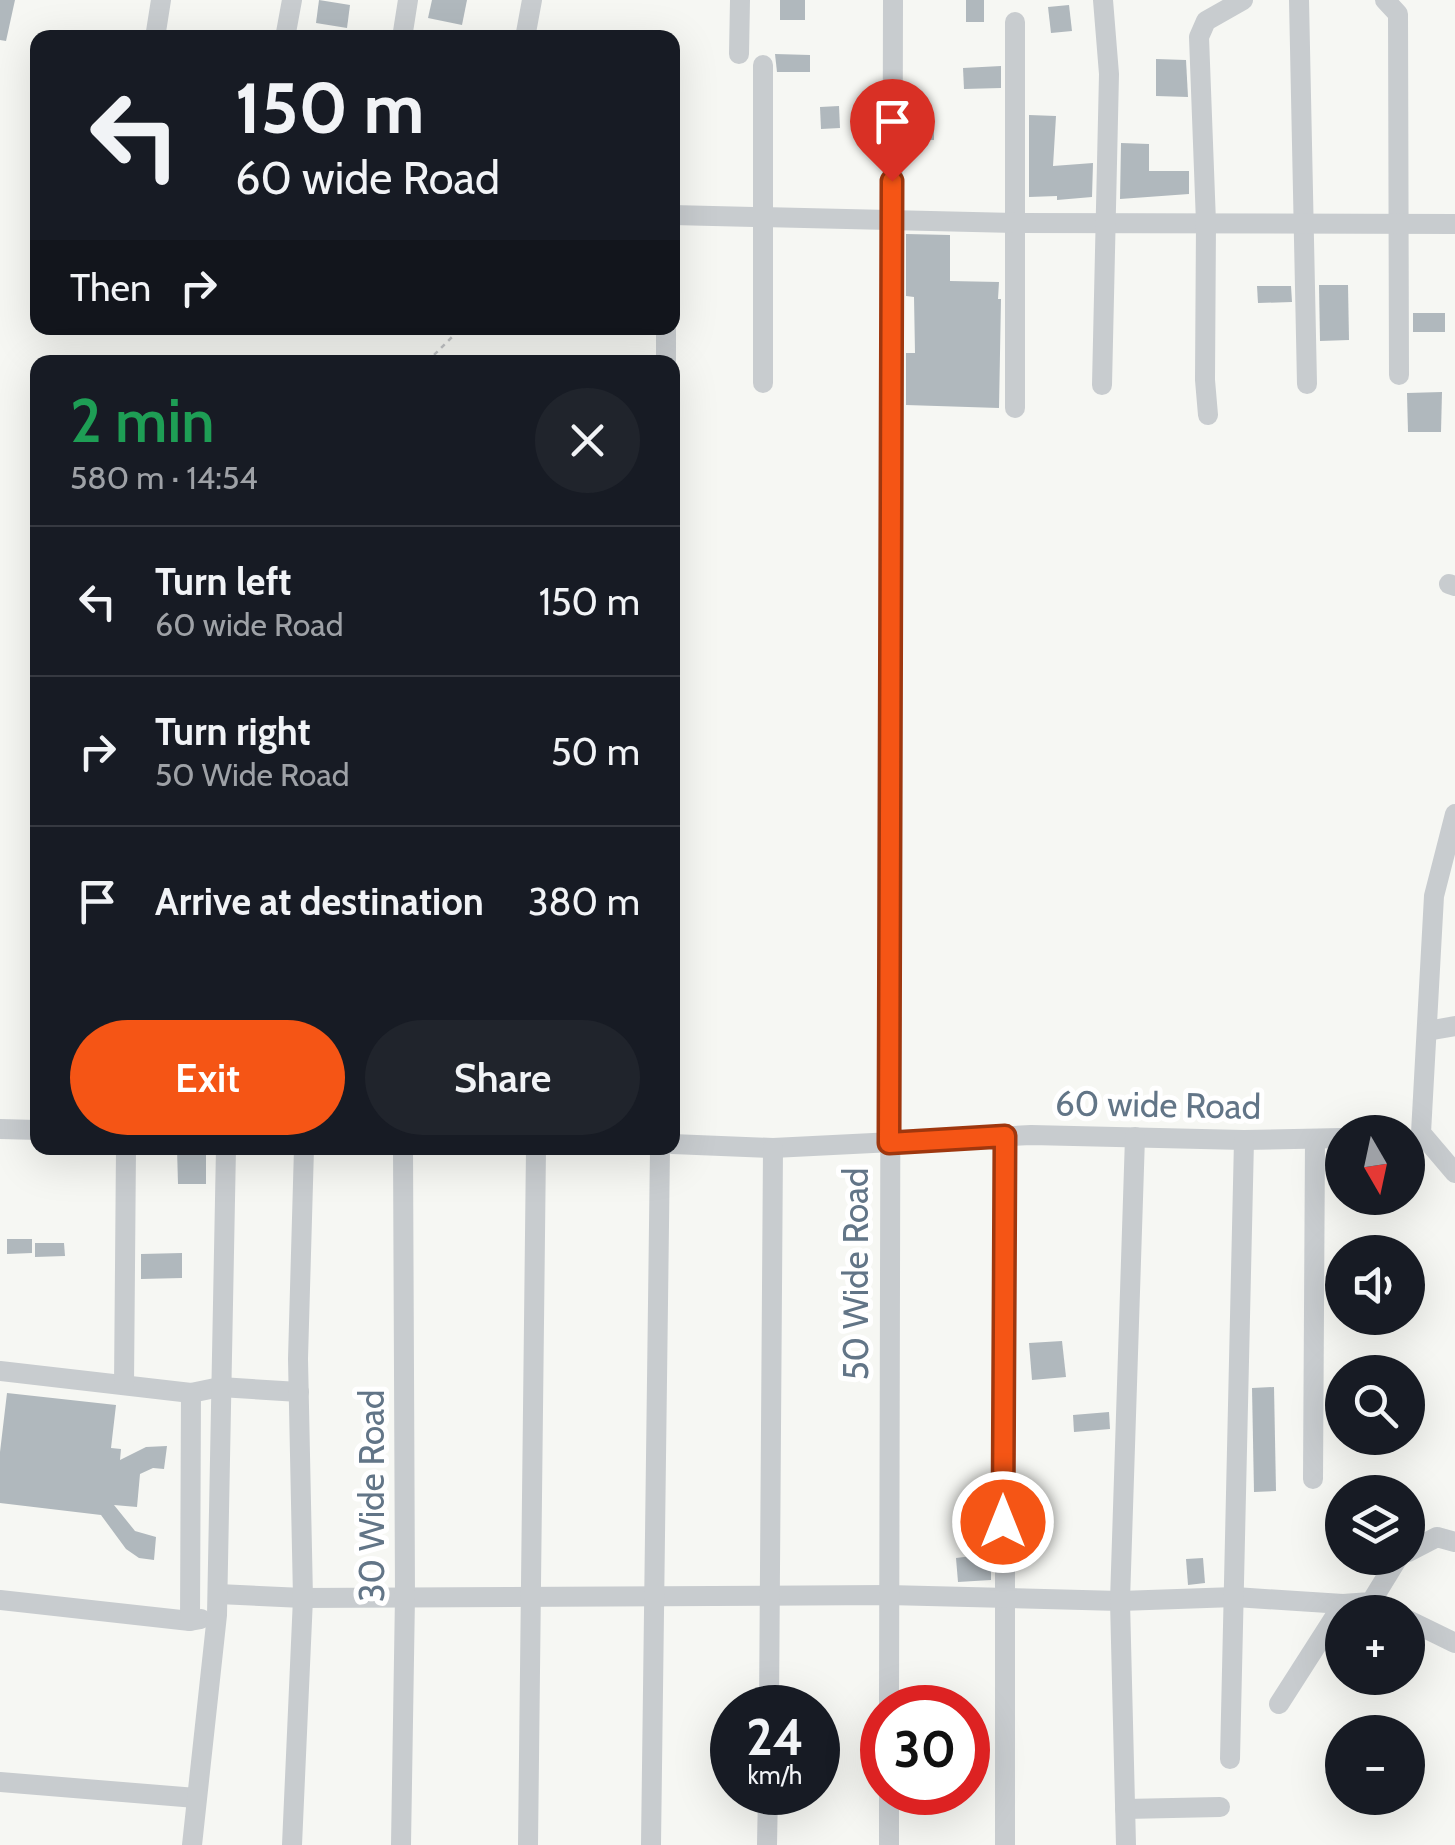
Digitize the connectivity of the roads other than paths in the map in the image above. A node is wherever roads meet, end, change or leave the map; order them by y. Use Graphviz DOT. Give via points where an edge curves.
graph roads {
  1 [pos="161,0"];
  2 [pos="292,0"];
  3 [pos="408,0"];
  4 [pos="532,0"];
  5 [pos="740,0"];
  6 [pos="892,0"];
  7 [pos="1104,0"];
  8 [pos="1243,0"];
  9 [pos="1299,0"];
  10 [pos="1384,0"];
  11 [pos="1015,22"];
  12 [pos="157,30"];
  13 [pos="287,30"];
  14 [pos="403,30"];
  15 [pos="526,30"];
  16 [pos="739,54"];
  17 [pos="763,64"];
  18 [pos="680,215"];
  19 [pos="762,216"];
  20 [pos="892,218"];
  21 [pos="1015,222"];
  22 [pos="1108,223"];
  23 [pos="1206,223"];
  24 [pos="1302,223"];
  25 [pos="1397,223"];
  26 [pos="1455,224"];
  27 [pos="1400,375"];
  28 [pos="763,383"];
  29 [pos="1307,384"];
  30 [pos="1102,385"];
  31 [pos="1015,408"];
  32 [pos="1208,414"];
  33 [pos="1455,814"];
  34 [pos="1455,1026"];
  35 [pos="1427,1031"];
  36 [pos="1416,1115"];
  37 [pos="0,1129"];
  38 [pos="30,1130"];
  39 [pos="1005,1136"];
  40 [pos="1135,1138"];
  41 [pos="1325,1139"];
  42 [pos="1244,1140"];
  43 [pos="1315,1140"];
  44 [pos="889,1143"];
  45 [pos="680,1144"];
  46 [pos="1425,1144"];
  47 [pos="774,1148"];
  48 [pos="126,1155"];
  49 [pos="226,1155"];
  50 [pos="304,1155"];
  51 [pos="403,1155"];
  52 [pos="536,1155"];
  53 [pos="660,1155"];
  54 [pos="1455,1172"];
  55 [pos="0,1371"];
  56 [pos="124,1385"];
  57 [pos="220,1387"];
  58 [pos="191,1392"];
  59 [pos="299,1392"];
  60 [pos="1313,1479"];
  61 [pos="1455,1524"];
  62 [pos="1446,1539"];
  63 [pos="888,1595"];
  64 [pos="405,1596"];
  65 [pos="533,1597"];
  66 [pos="655,1597"];
  67 [pos="770,1597"];
  68 [pos="303,1598"];
  69 [pos="1002,1598"];
  70 [pos="1235,1598"];
  71 [pos="0,1600"];
  72 [pos="1120,1602"];
  73 [pos="1325,1603"];
  74 [pos="217,1604"];
  75 [pos="190,1622"];
  76 [pos="1425,1628"];
  77 [pos="1325,1631"];
  78 [pos="1455,1643"];
  79 [pos="768,1685"];
  80 [pos="889,1685"];
  81 [pos="1279,1704"];
  82 [pos="1230,1759"];
  83 [pos="0,1782"];
  84 [pos="196,1798"];
  85 [pos="1220,1807"];
  86 [pos="1125,1809"];
  87 [pos="768,1815"];
  88 [pos="889,1815"];
  89 [pos="192,1845"];
  90 [pos="292,1845"];
  91 [pos="401,1845"];
  92 [pos="528,1845"];
  93 [pos="651,1845"];
  94 [pos="767,1845"];
  95 [pos="890,1845"];
  96 [pos="1005,1845"];
  97 [pos="1126,1845"];
  1 -- 12 [label="street"];
  2 -- 13 [label="street"];
  3 -- 14 [label="street"];
  4 -- 15 [label="street"];
  5 -- 16 [label="street"];
  6 -- 20 [label="street, 50 Wide Road"];
  7 -- 22 [label="street"];
  8 -- 23 [label="street" via="1206,21 1199,37"];
  9 -- 24 [label="street"];
  10 -- 25 [label="street" via="1398,14"];
  11 -- 21 [label="street"];
  17 -- 19 [label="street"];
  18 -- 19 [label="street"];
  19 -- 20 [label="street"];
  19 -- 28 [label="street"];
  20 -- 21 [label="street"];
  20 -- 44 [label="street, 50 Wide Road"];
  21 -- 22 [label="street"];
  21 -- 31 [label="street"];
  22 -- 23 [label="street"];
  22 -- 30 [label="street"];
  23 -- 24 [label="street"];
  23 -- 32 [label="street"];
  24 -- 25 [label="street"];
  24 -- 29 [label="street"];
  25 -- 26 [label="street"];
  25 -- 27 [label="street"];
  33 -- 35 [label="street" via="1434,896"];
  34 -- 35 [label="street"];
  35 -- 36 [label="street"];
  37 -- 38 [label="street"];
  39 -- 40 [label="street, 60 wide Road"];
  39 -- 44 [label="street, 60 wide Road"];
  39 -- 69 [label="street"];
  40 -- 42 [label="street, 60 wide Road"];
  40 -- 72 [label="street"];
  41 -- 43 [label="street, 60 wide Road"];
  42 -- 43 [label="street, 60 wide Road"];
  42 -- 70 [label="street"];
  43 -- 60 [label="street"];
  44 -- 47 [label="street, 60 wide Road"];
  44 -- 63 [label="street, 50 Wide Road"];
  45 -- 47 [label="street, 60 wide Road"];
  46 -- 54 [label="street"];
  47 -- 67 [label="street"];
  48 -- 56 [label="street"];
  49 -- 57 [label="street"];
  50 -- 59 [label="street"];
  51 -- 64 [label="street, 30 Wide Road"];
  52 -- 65 [label="street"];
  53 -- 66 [label="street"];
  55 -- 56 [label="street"];
  56 -- 58 [label="street"];
  57 -- 58 [label="street"];
  57 -- 59 [label="street"];
  57 -- 74 [label="street"];
  58 -- 75 [label="street"];
  59 -- 68 [label="street"];
  61 -- 62 [label="street"];
  63 -- 67 [label="street"];
  63 -- 69 [label="street"];
  63 -- 80 [label="street, 50 Wide Road"];
  64 -- 65 [label="street"];
  64 -- 68 [label="street"];
  64 -- 91 [label="street, 30 Wide Road"];
  65 -- 66 [label="street"];
  65 -- 92 [label="street"];
  66 -- 67 [label="street"];
  66 -- 93 [label="street"];
  67 -- 79 [label="street"];
  68 -- 74 [label="street"];
  68 -- 90 [label="street"];
  69 -- 72 [label="street"];
  69 -- 96 [label="street"];
  70 -- 72 [label="street"];
  70 -- 73 [label="street"];
  70 -- 82 [label="street"];
  71 -- 75 [label="street"];
  72 -- 86 [label="street"];
  74 -- 75 [label="street"];
  74 -- 84 [label="street"];
  76 -- 78 [label="street"];
  77 -- 81 [label="street"];
  83 -- 84 [label="street"];
  84 -- 89 [label="street"];
  85 -- 86 [label="street"];
  86 -- 97 [label="street"];
  87 -- 94 [label="street"];
  88 -- 95 [label="street"];
}
